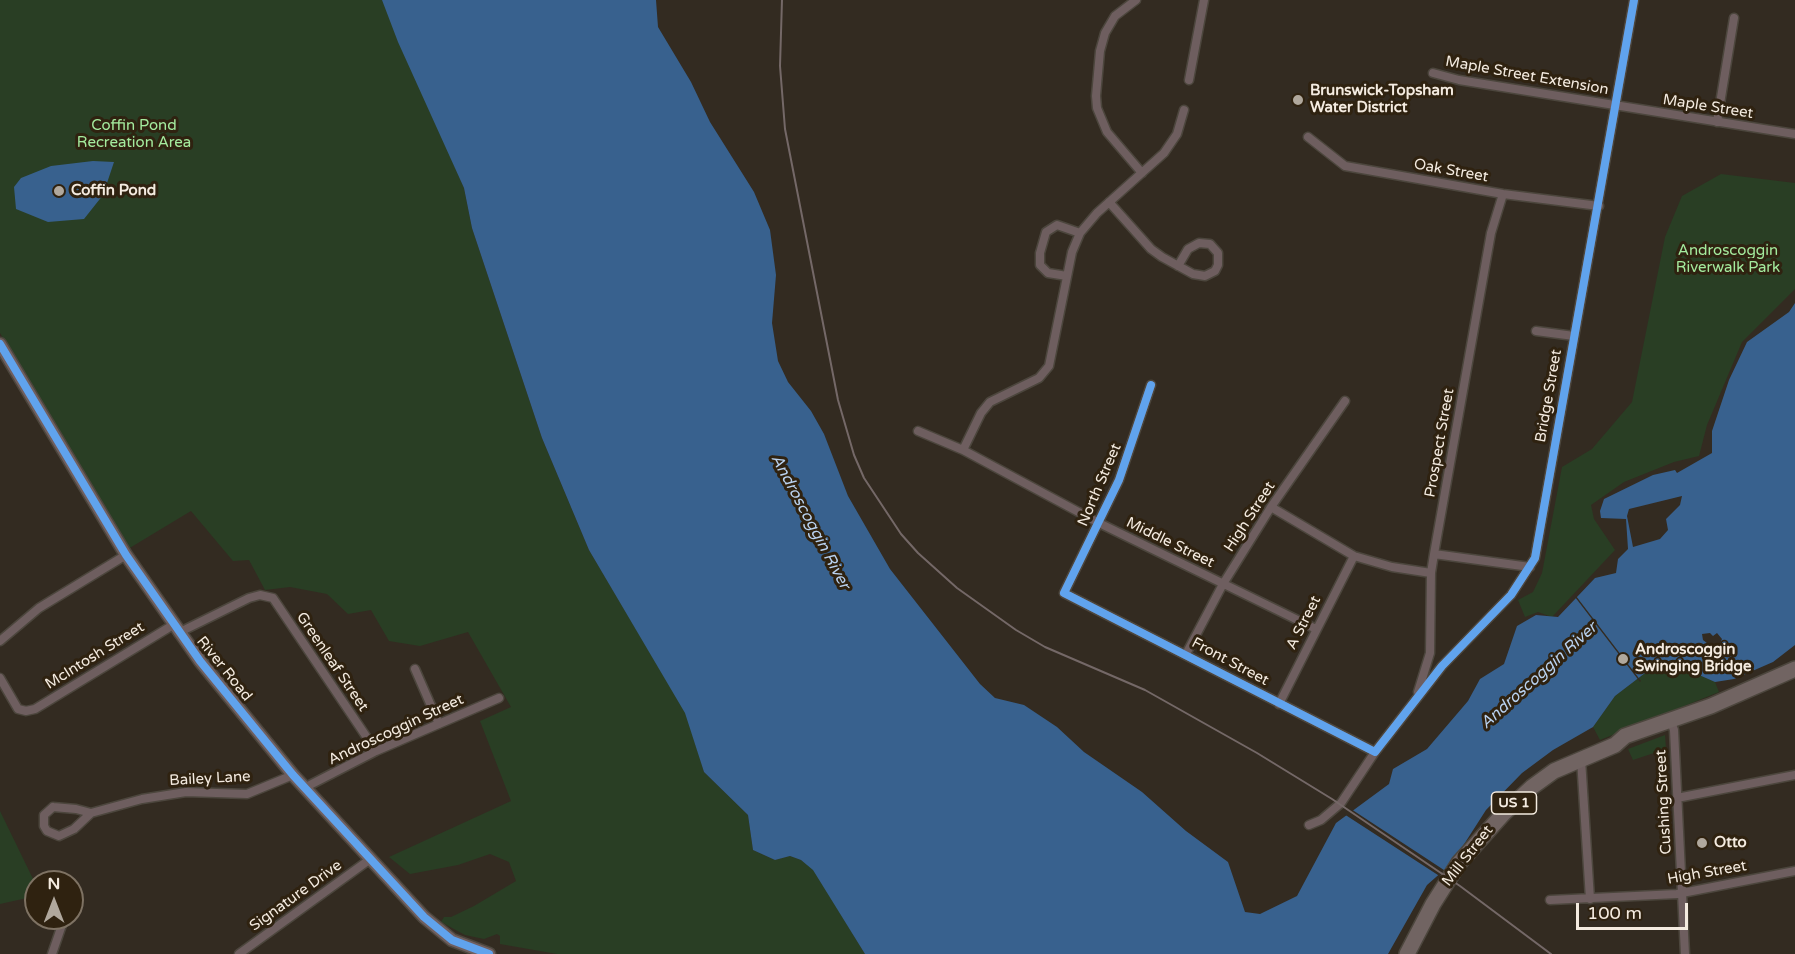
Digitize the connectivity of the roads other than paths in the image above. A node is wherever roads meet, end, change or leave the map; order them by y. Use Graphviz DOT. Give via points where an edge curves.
graph roads {
  1 [pos="1136,0"];
  2 [pos="1204,0"];
  3 [pos="1634,0"];
  4 [pos="1734,18"];
  5 [pos="1433,73"];
  6 [pos="1189,80"];
  7 [pos="1616,106"];
  8 [pos="1184,110"];
  9 [pos="1716,122"];
  10 [pos="1795,134"];
  11 [pos="1308,136"];
  12 [pos="1142,173"];
  13 [pos="1503,194"];
  14 [pos="1109,202"];
  15 [pos="1599,206"];
  16 [pos="1080,233"];
  17 [pos="1178,266"];
  18 [pos="1067,276"];
  19 [pos="1536,331"];
  20 [pos="1574,336"];
  21 [pos="0,344"];
  22 [pos="1151,385"];
  23 [pos="1345,401"];
  24 [pos="918,431"];
  25 [pos="963,450"];
  26 [pos="1271,507"];
  27 [pos="1099,523"];
  28 [pos="1434,554"];
  29 [pos="126,555"];
  30 [pos="1354,556"];
  31 [pos="1530,567"];
  32 [pos="1431,573"];
  33 [pos="1223,584"];
  34 [pos="1064,593"];
  35 [pos="260,595"];
  36 [pos="176,629"];
  37 [pos="1316,629"];
  38 [pos="0,641"];
  39 [pos="1186,654"];
  40 [pos="415,669"];
  41 [pos="1795,669"];
  42 [pos="0,678"];
  43 [pos="1417,697"];
  44 [pos="499,698"];
  45 [pos="1280,704"];
  46 [pos="1669,722"];
  47 [pos="440,723"];
  48 [pos="1378,748"];
  49 [pos="376,751"];
  50 [pos="1581,759"];
  51 [pos="293,775"];
  52 [pos="1795,775"];
  53 [pos="304,788"];
  54 [pos="1677,798"];
  55 [pos="92,813"];
  56 [pos="1309,825"];
  57 [pos="369,860"];
  58 [pos="1795,871"];
  59 [pos="1682,892"];
  60 [pos="1590,899"];
  61 [pos="1550,900"];
  62 [pos="60,930"];
  63 [pos="52,954"];
  64 [pos="239,954"];
  65 [pos="489,954"];
  66 [pos="1407,954"];
  67 [pos="1685,954"];
  1 -- 12 [label="street" via="1115,16 1105,33 1096,96 1107,132"];
  2 -- 6 [label="street"];
  3 -- 7 [label="street, Bridge Street"];
  4 -- 9 [label="street"];
  5 -- 7 [label="street, Maple Street Extension"];
  7 -- 9 [label="street, Maple Street"];
  7 -- 15 [label="street, Bridge Street"];
  8 -- 12 [label="street" via="1177,134 1164,153"];
  9 -- 10 [label="street, Maple Street"];
  11 -- 13 [label="street, Oak Street" via="1345,166"];
  12 -- 14 [label="street"];
  13 -- 15 [label="street, Oak Street"];
  13 -- 28 [label="street, Prospect Street" via="1491,233"];
  14 -- 16 [label="street"];
  14 -- 17 [label="street" via="1150,249"];
  15 -- 20 [label="street, Bridge Street"];
  16 -- 18 [label="street"];
  16 -- 18 [label="street" via="1057,225 1046,232 1040,265 1048,273"];
  17 -- 17 [label="street" via="1205,276 1218,265 1218,253 1210,244 1199,243 1188,249"];
  18 -- 25 [label="street" via="1049,366 1039,378 985,406"];
  19 -- 20 [label="street"];
  20 -- 31 [label="street, Bridge Street"];
  21 -- 29 [label="street, River Road"];
  22 -- 27 [label="street, North Street" via="1122,472"];
  23 -- 26 [label="street, High Street"];
  24 -- 25 [label="street, Middle Street"];
  25 -- 27 [label="street, Middle Street"];
  26 -- 30 [label="street"];
  26 -- 33 [label="street, High Street"];
  27 -- 33 [label="street, Middle Street"];
  27 -- 34 [label="street, North Street"];
  28 -- 31 [label="street"];
  28 -- 32 [label="street, Prospect Street"];
  29 -- 36 [label="street, River Road"];
  29 -- 38 [label="street" via="39,608"];
  30 -- 32 [label="street"];
  30 -- 37 [label="street, A Street"];
  31 -- 43 [label="street, Bridge Street" via="1511,595"];
  32 -- 43 [label="street, Prospect Street" via="1431,637"];
  33 -- 37 [label="street, Middle Street"];
  33 -- 39 [label="street, High Street"];
  34 -- 39 [label="street, Front Street"];
  35 -- 36 [label="street, McIntosh Street"];
  35 -- 49 [label="street, Greenleaf Street" via="273,598"];
  36 -- 42 [label="street, McIntosh Street" via="32,710 18,709"];
  36 -- 51 [label="street, River Road"];
  37 -- 45 [label="street, A Street"];
  39 -- 45 [label="street, Front Street"];
  40 -- 47 [label="street"];
  41 -- 46 [label="highway, Mill Street / US 1"];
  43 -- 48 [label="street, Bridge Street"];
  44 -- 47 [label="street, Androscoggin Street"];
  45 -- 48 [label="street, Front Street"];
  46 -- 50 [label="highway, Mill Street / US 1" via="1625,736 1615,745"];
  46 -- 54 [label="street, Cushing Street"];
  47 -- 49 [label="street, Androscoggin Street"];
  48 -- 56 [label="street, Bridge Street" via="1341,803"];
  49 -- 53 [label="street, Androscoggin Street"];
  50 -- 60 [label="street"];
  50 -- 66 [label="highway, Mill Street / US 1" via="1532,787 1480,839 1459,863"];
  51 -- 53 [label="street, River Road"];
  51 -- 55 [label="street, Bailey Lane" via="248,794 186,792"];
  52 -- 54 [label="street"];
  53 -- 57 [label="street, River Road"];
  54 -- 59 [label="street, Cushing Street"];
  55 -- 55 [label="street, Bailey Lane" via="53,807 44,815 44,826 52,835 66,834"];
  57 -- 64 [label="street, Signature Drive"];
  57 -- 65 [label="street, River Road" via="445,935"];
  58 -- 59 [label="street, High Street"];
  59 -- 60 [label="street, High Street"];
  59 -- 67 [label="street, Cushing Street"];
  60 -- 61 [label="street, High Street"];
  62 -- 63 [label="street"];
}
